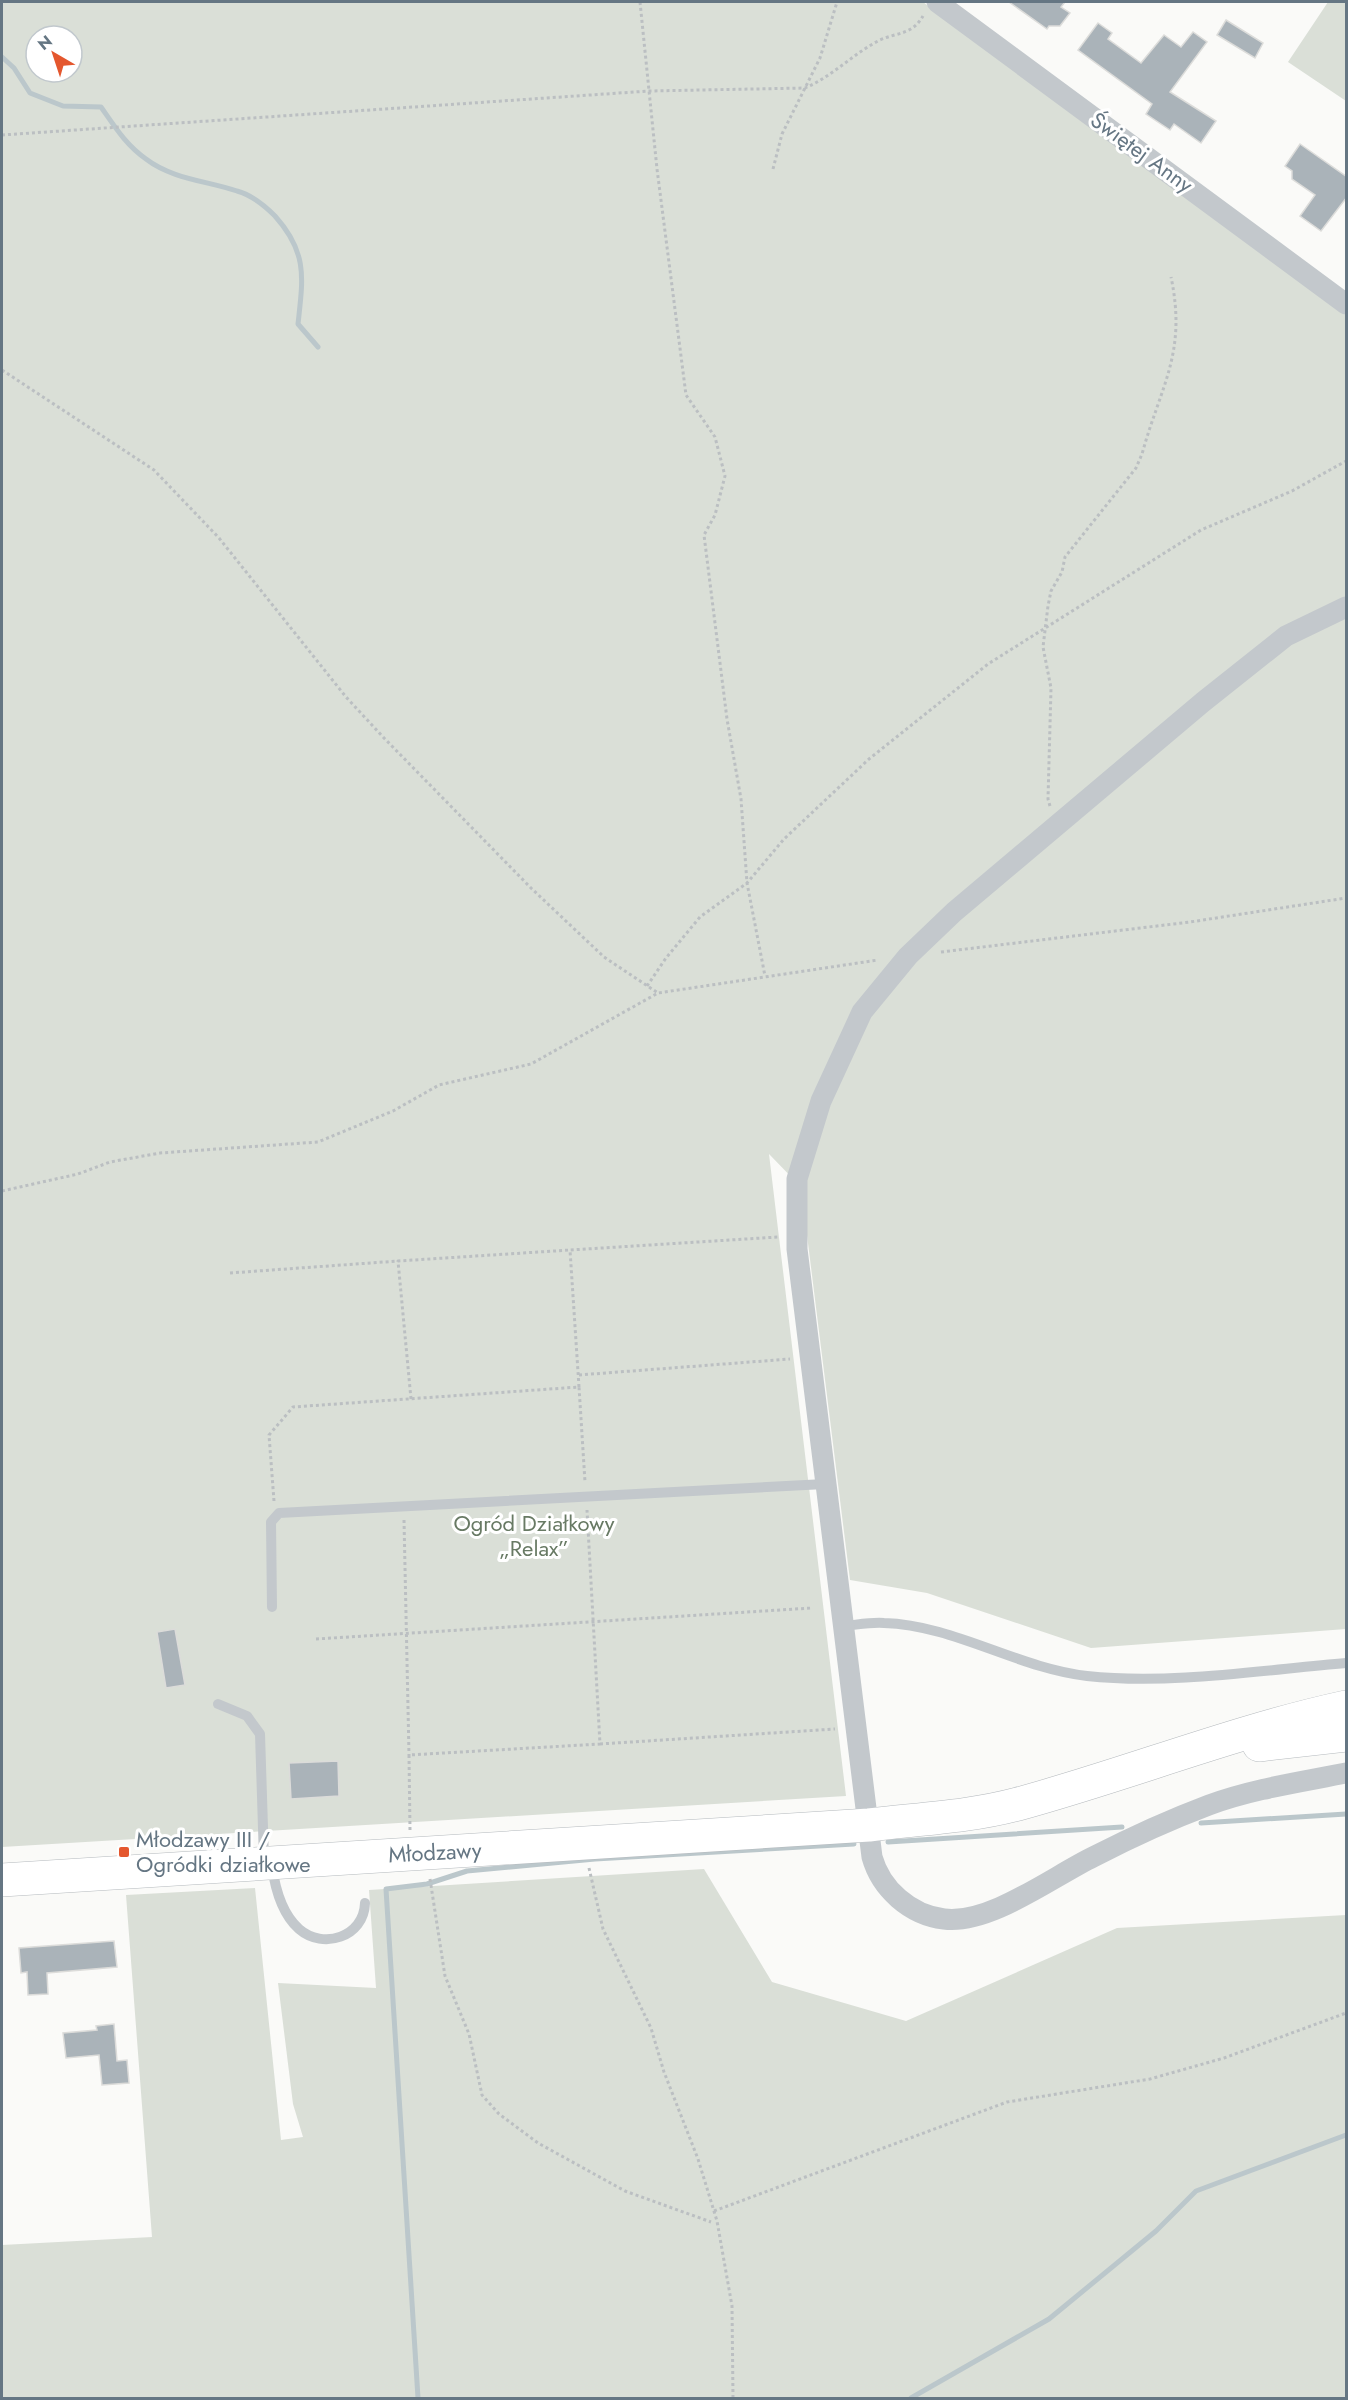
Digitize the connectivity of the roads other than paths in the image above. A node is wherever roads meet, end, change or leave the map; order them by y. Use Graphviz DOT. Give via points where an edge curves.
graph roads {
  1 [pos="932,5"];
  2 [pos="1347,304"];
  3 [pos="1347,607"];
  4 [pos="825,1484"];
  5 [pos="272,1607"];
  6 [pos="843,1626"];
  7 [pos="1347,1663"];
  8 [pos="218,1704"];
  9 [pos="1347,1707"];
  10 [pos="1347,1735"];
  11 [pos="1192,1752"];
  12 [pos="1347,1773"];
  13 [pos="869,1825"];
  14 [pos="267,1863"];
  15 [pos="2,1880"];
  16 [pos="365,1903"];
  1 -- 2 [label="street, Świętej Anny"];
  3 -- 4 [label="street" via="1286,636 1203,702 954,912 908,956 862,1012 821,1101 797,1179 796,1249"];
  4 -- 5 [label="lane" via="275,1515 271,1522"];
  4 -- 6 [label="street"];
  6 -- 7 [label="lane" via="910,1626 1046,1668 1086,1676 1177,1676"];
  6 -- 13 [label="street"];
  8 -- 14 [label="lane" via="248,1716 260,1734"];
  9 -- 11 [label="main road" via="1284,1720"];
  10 -- 11 [label="main road"];
  11 -- 13 [label="main road, Młodzawy" via="982,1812"];
  12 -- 13 [label="street" via="1211,1804 1092,1857 980,1916 944,1919 914,1910 886,1887 876,1871"];
  13 -- 14 [label="main road, Młodzawy" via="583,1844 420,1862"];
  14 -- 15 [label="main road, Młodzawy"];
  14 -- 16 [label="lane" via="289,1917 300,1930 315,1937 336,1938 350,1933 364,1917"];
}
